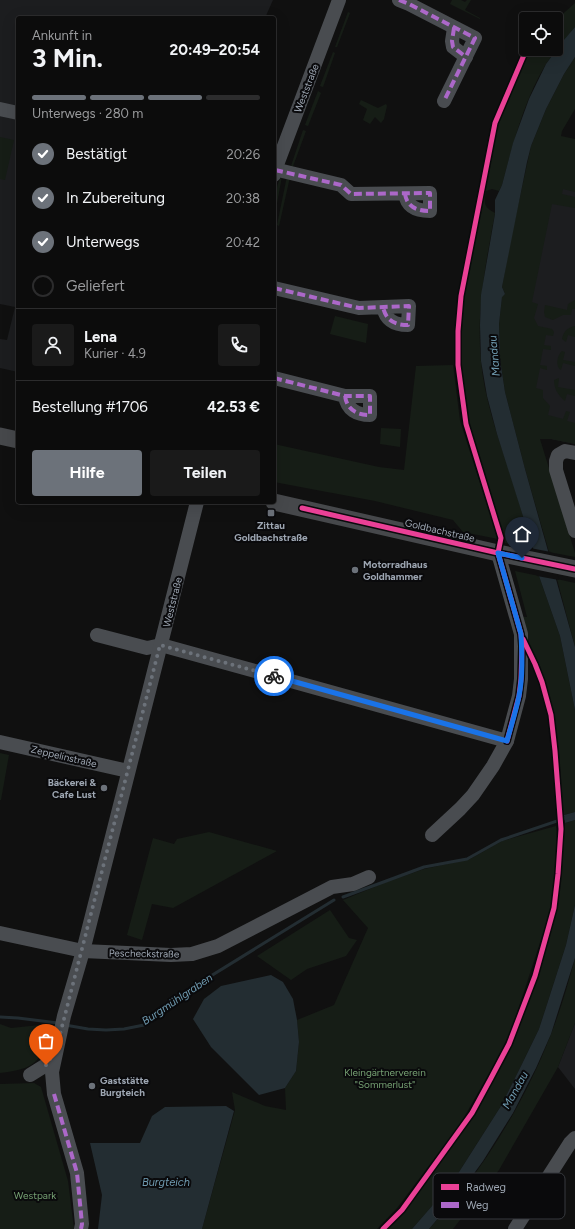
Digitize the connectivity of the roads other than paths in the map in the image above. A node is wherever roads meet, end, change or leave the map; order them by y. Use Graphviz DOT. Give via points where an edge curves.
graph roads {
  1 [pos="339,0"];
  2 [pos="400,0"];
  3 [pos="454,28"];
  4 [pos="466,57"];
  5 [pos="444,101"];
  6 [pos="0,110"];
  7 [pos="16,114"];
  8 [pos="276,166"];
  9 [pos="276,171"];
  10 [pos="405,194"];
  11 [pos="276,288"];
  12 [pos="383,307"];
  13 [pos="276,379"];
  14 [pos="345,396"];
  15 [pos="0,436"];
  16 [pos="16,440"];
  17 [pos="575,453"];
  18 [pos="276,502"];
  19 [pos="196,504"];
  20 [pos="575,531"];
  21 [pos="503,554"];
  22 [pos="575,569"];
  23 [pos="97,635"];
  24 [pos="160,645"];
  25 [pos="507,741"];
  26 [pos="0,742"];
  27 [pos="128,771"];
  28 [pos="432,835"];
  29 [pos="369,877"];
  30 [pos="0,933"];
  31 [pos="82,951"];
  32 [pos="56,1050"];
  33 [pos="30,1075"];
  34 [pos="575,1138"];
  35 [pos="551,1173"];
  36 [pos="521,1219"];
  37 [pos="81,1229"];
  38 [pos="515,1229"];
  1 -- 8 [label="street, Weststraße"];
  2 -- 3 [label="street"];
  3 -- 4 [label="street" via="453,47"];
  3 -- 4 [label="street" via="475,38"];
  4 -- 5 [label="street"];
  6 -- 7 [label="street"];
  9 -- 10 [label="street" via="341,185 351,194"];
  11 -- 12 [label="street" via="359,308"];
  13 -- 14 [label="street"];
  15 -- 16 [label="main road"];
  17 -- 20 [label="street" via="565,451 558,455 556,470"];
  18 -- 21 [label="main road, Goldbachstraße"];
  19 -- 24 [label="street, Weststraße"];
  21 -- 22 [label="main road, Goldbachstraße"];
  21 -- 25 [label="street" via="522,646 519,696"];
  23 -- 24 [label="street" via="147,648"];
  24 -- 25 [label="street"];
  24 -- 27 [label="street, Weststraße"];
  25 -- 28 [label="street" via="473,795"];
  26 -- 27 [label="street, Zeppelinstraße"];
  27 -- 31 [label="street, Weststraße"];
  29 -- 31 [label="street, Pescheckstraße" via="353,884 332,887 218,946 192,954"];
  30 -- 31 [label="street, Pescheckstraße"];
  31 -- 32 [label="street, Weststraße"];
  32 -- 33 [label="street, Weststraße" via="46,1065"];
  32 -- 37 [label="street, Weststraße" via="52,1072 54,1094 77,1173"];
  34 -- 35 [label="street"];
  36 -- 38 [label="street"];
}
